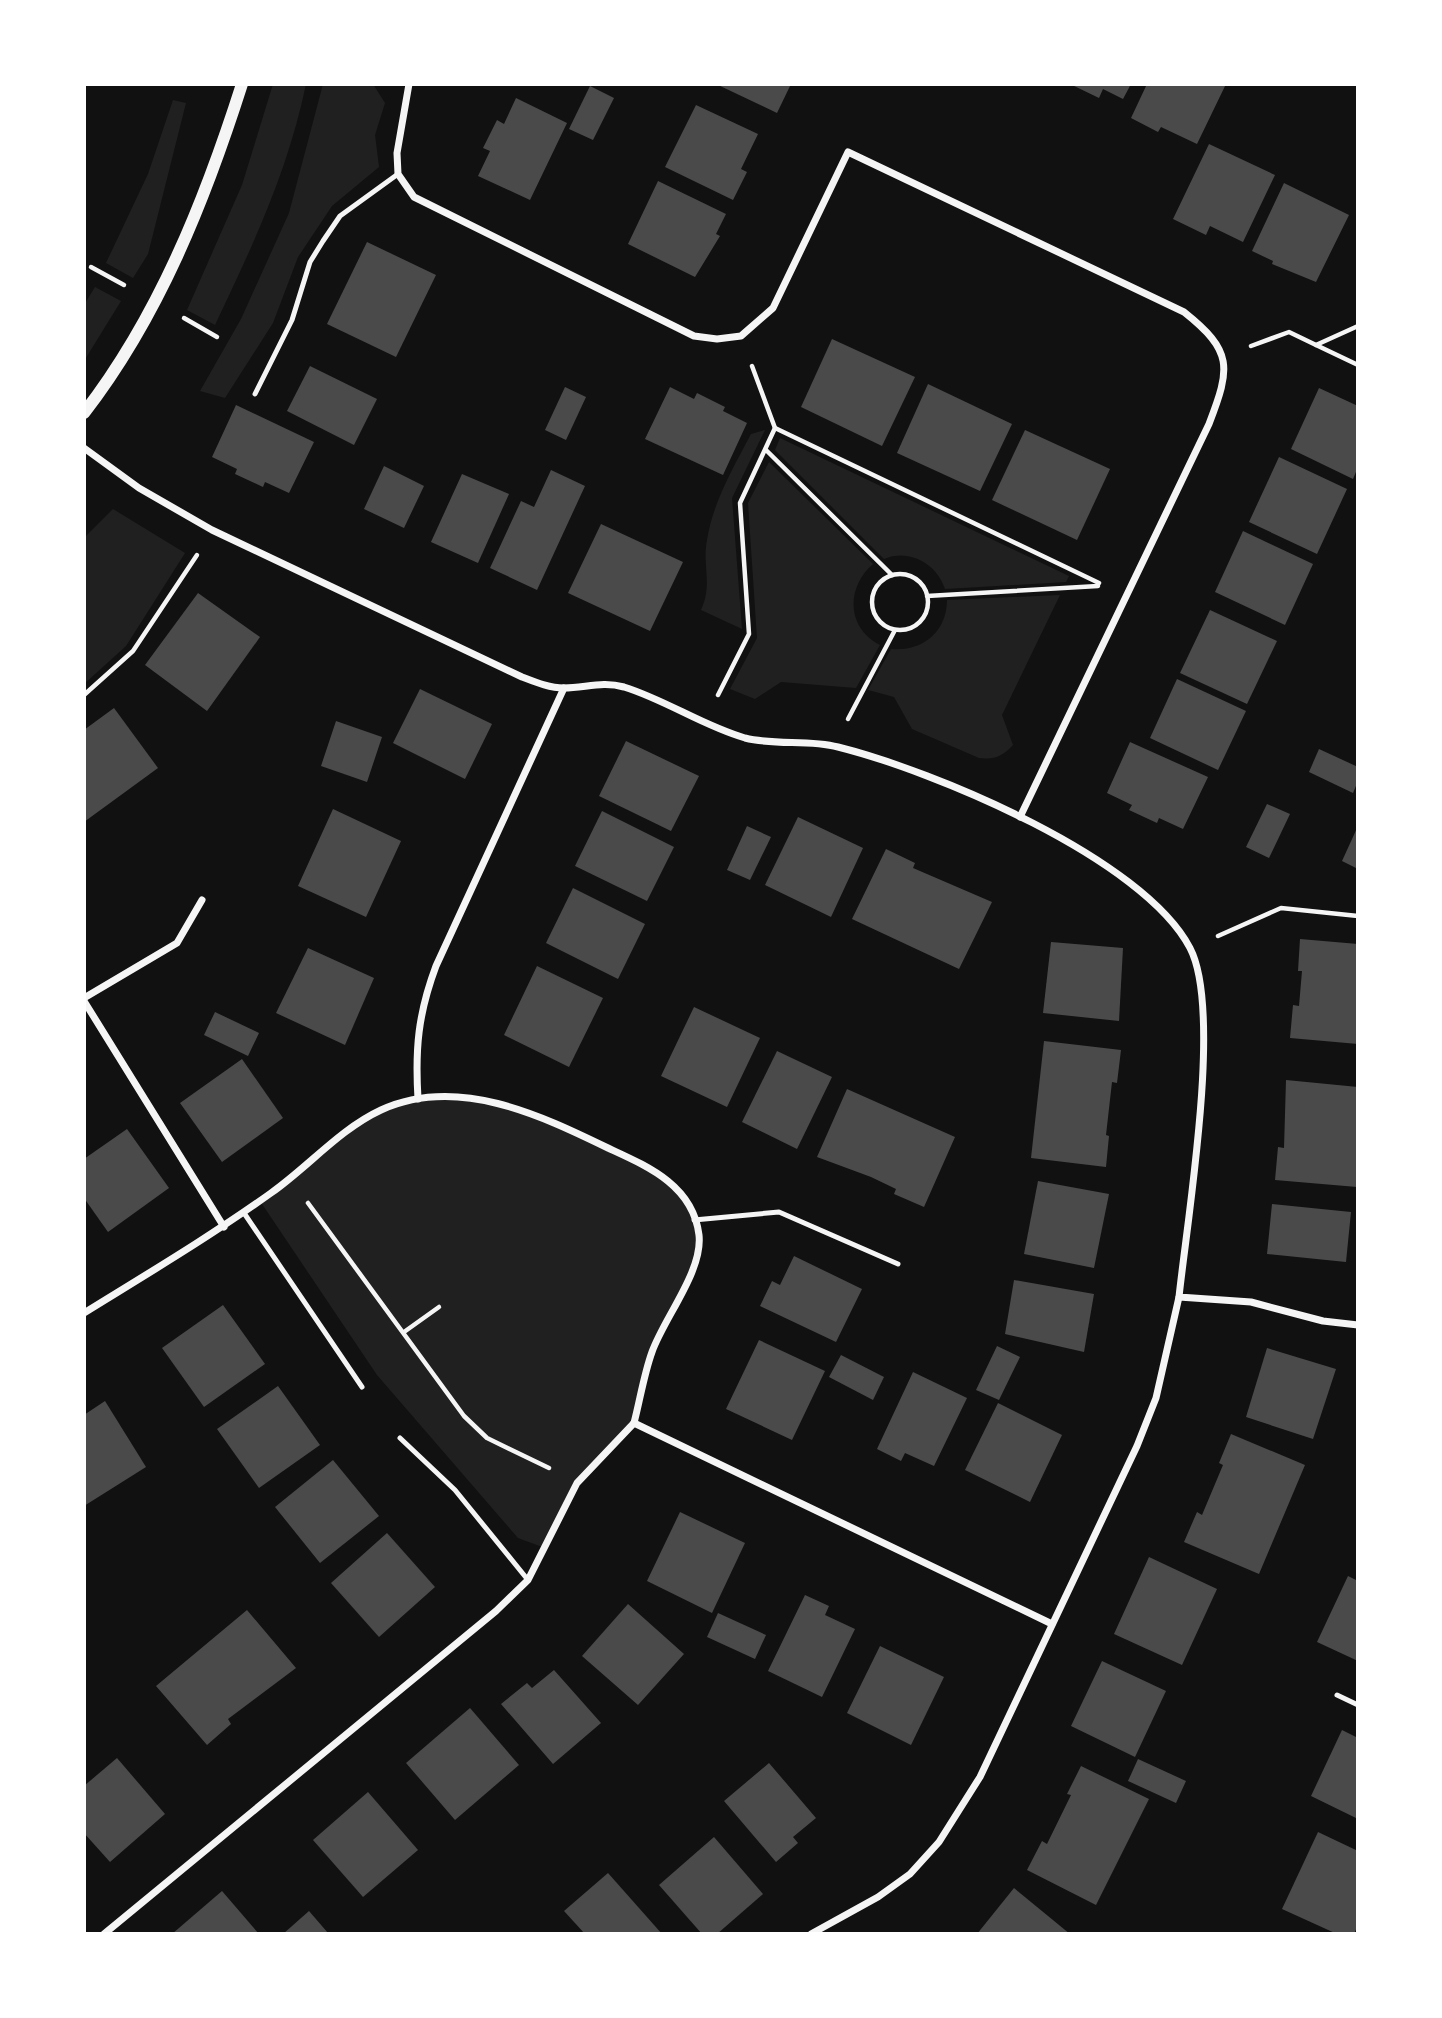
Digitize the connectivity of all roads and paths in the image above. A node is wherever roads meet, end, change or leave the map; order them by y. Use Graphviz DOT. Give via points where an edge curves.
graph roads {
  1 [pos="242,84"];
  2 [pos="409,84"];
  3 [pos="398,174"];
  4 [pos="1358,326"];
  5 [pos="741,336"];
  6 [pos="1316,345"];
  7 [pos="1224,356"];
  8 [pos="1358,365"];
  9 [pos="255,394"];
  10 [pos="84,413"];
  11 [pos="775,428"];
  12 [pos="84,448"];
  13 [pos="765,450"];
  14 [pos="212,530"];
  15 [pos="892,575"];
  16 [pos="927,596"];
  17 [pos="895,630"];
  18 [pos="564,688"];
  19 [pos="84,695"];
  20 [pos="703,723"];
  21 [pos="835,746"];
  22 [pos="1020,817"];
  23 [pos="202,900"];
  24 [pos="1358,916"];
  25 [pos="1190,948"];
  26 [pos="84,1000"];
  27 [pos="418,1100"];
  28 [pos="289,1180"];
  29 [pos="244,1213"];
  30 [pos="694,1220"];
  31 [pos="224,1227"];
  32 [pos="898,1264"];
  33 [pos="1179,1297"];
  34 [pos="439,1307"];
  35 [pos="84,1313"];
  36 [pos="1358,1325"];
  37 [pos="404,1332"];
  38 [pos="362,1387"];
  39 [pos="634,1423"];
  40 [pos="400,1438"];
  41 [pos="577,1483"];
  42 [pos="528,1580"];
  43 [pos="1052,1624"];
  44 [pos="1337,1695"];
  45 [pos="1358,1705"];
  46 [pos="104,1934"];
  47 [pos="811,1934"];
  1 -- 10 [label="street" via="207,188 155,302 116,372"];
  2 -- 3 [label="street" via="397,153"];
  3 -- 5 [label="street" via="414,197 429,206 694,336"];
  3 -- 9 [label="lane" via="340,216 323,241 310,262 292,320"];
  4 -- 6 [label="path"];
  5 -- 7 [label="street" via="773,308 848,152 1184,312 1208,331"];
  5 -- 11 [label="path"];
  6 -- 7 [label="path" via="1289,332"];
  6 -- 8 [label="path"];
  7 -- 22 [label="street" via="1224,385 1209,424"];
  11 -- 13 [label="path"];
  11 -- 16 [label="path" via="1106,586"];
  12 -- 14 [label="street" via="139,488"];
  13 -- 15 [label="path"];
  13 -- 20 [label="path" via="740,503 749,634"];
  14 -- 18 [label="street" via="522,677"];
  14 -- 19 [label="path" via="133,651"];
  15 -- 16 [label="path" via="913,577"];
  15 -- 17 [label="path" via="879,582 871,599 875,617"];
  16 -- 17 [label="path" via="927,610 917,625"];
  17 -- 21 [label="path"];
  18 -- 20 [label="street" via="597,683 622,687"];
  18 -- 27 [label="street" via="425,996 415,1052"];
  20 -- 21 [label="street" via="747,738"];
  21 -- 22 [label="street" via="899,765"];
  22 -- 25 [label="street" via="1094,856 1154,904"];
  23 -- 26 [label="street" via="177,943"];
  24 -- 25 [label="path" via="1281,908"];
  25 -- 33 [label="street" via="1202,1000 1202,1073"];
  26 -- 31 [label="street"];
  27 -- 28 [label="street" via="381,1110"];
  27 -- 30 [label="street" via="499,1102 553,1122 660,1172 675,1186"];
  28 -- 29 [label="street"];
  28 -- 37 [label="path"];
  29 -- 31 [label="street"];
  29 -- 38 [label="lane"];
  30 -- 32 [label="lane" via="779,1212"];
  30 -- 39 [label="street" via="699,1235 696,1260 652,1351"];
  31 -- 35 [label="street"];
  33 -- 36 [label="street" via="1251,1302"];
  33 -- 43 [label="street" via="1152,1410"];
  34 -- 37 [label="path"];
  37 -- 41 [label="path" via="464,1416 487,1438"];
  39 -- 41 [label="street"];
  39 -- 43 [label="street"];
  40 -- 42 [label="lane" via="455,1490"];
  41 -- 42 [label="street"];
  42 -- 46 [label="street"];
  43 -- 47 [label="street" via="980,1777 939,1842 910,1874"];
  44 -- 45 [label="lane"];
}
